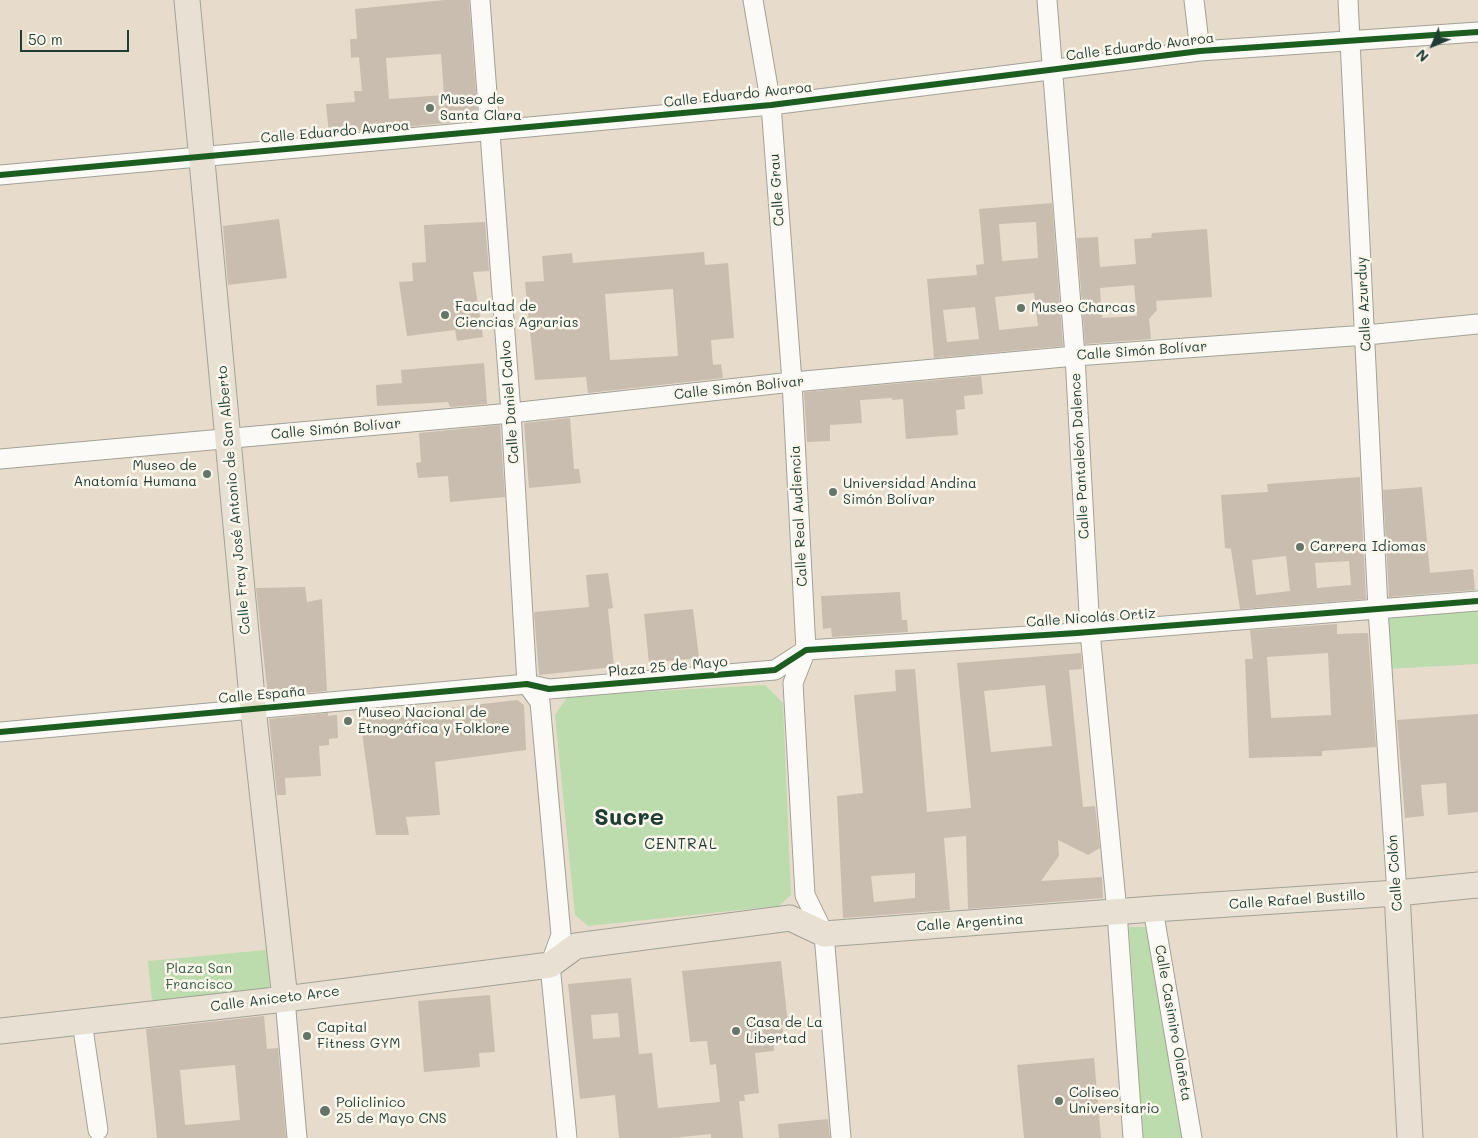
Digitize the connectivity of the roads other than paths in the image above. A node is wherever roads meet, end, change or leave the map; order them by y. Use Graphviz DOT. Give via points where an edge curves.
graph roads {
  1 [pos="187,0"];
  2 [pos="480,0"];
  3 [pos="753,0"];
  4 [pos="1047,0"];
  5 [pos="1194,0"];
  6 [pos="1348,0"];
  7 [pos="1478,32"];
  8 [pos="1350,40"];
  9 [pos="1200,51"];
  10 [pos="1053,71"];
  11 [pos="770,105"];
  12 [pos="491,131"];
  13 [pos="202,156"];
  14 [pos="0,175"];
  15 [pos="1478,324"];
  16 [pos="1366,334"];
  17 [pos="1075,356"];
  18 [pos="792,382"];
  19 [pos="511,413"];
  20 [pos="228,440"];
  21 [pos="0,459"];
  22 [pos="1478,601"];
  23 [pos="1378,609"];
  24 [pos="1090,632"];
  25 [pos="806,650"];
  26 [pos="527,684"];
  27 [pos="252,708"];
  28 [pos="0,732"];
  29 [pos="1478,885"];
  30 [pos="1397,893"];
  31 [pos="1153,909"];
  32 [pos="1117,912"];
  33 [pos="824,934"];
  34 [pos="550,965"];
  35 [pos="285,999"];
  36 [pos="82,1022"];
  37 [pos="0,1031"];
  38 [pos="98,1130"];
  39 [pos="296,1138"];
  40 [pos="567,1138"];
  41 [pos="842,1138"];
  42 [pos="1133,1138"];
  43 [pos="1192,1138"];
  44 [pos="1410,1138"];
  1 -- 13 [label="main road, Calle Fray José Antonio de San Alberto"];
  2 -- 12 [label="street, Calle Daniel Calvo"];
  3 -- 11 [label="street, Calle Grau"];
  4 -- 10 [label="street, Calle Pantaleón Dalence"];
  5 -- 9 [label="street"];
  6 -- 8 [label="street, Calle Azurduy"];
  7 -- 8 [label="street, Calle Eduardo Avaroa"];
  8 -- 9 [label="street, Calle Eduardo Avaroa"];
  8 -- 16 [label="street, Calle Azurduy"];
  9 -- 10 [label="street, Calle Eduardo Avaroa"];
  10 -- 11 [label="street, Calle Eduardo Avaroa"];
  10 -- 17 [label="street, Calle Pantaleón Dalence"];
  11 -- 12 [label="street, Calle Eduardo Avaroa"];
  11 -- 18 [label="street, Calle Grau"];
  12 -- 13 [label="street, Calle Eduardo Avaroa"];
  12 -- 19 [label="street, Calle Daniel Calvo"];
  13 -- 14 [label="street, Calle Eduardo Avaroa"];
  13 -- 20 [label="main road, Calle Fray José Antonio de San Alberto"];
  15 -- 16 [label="street, Calle Simón Bolívar"];
  16 -- 17 [label="street, Calle Simón Bolívar"];
  16 -- 23 [label="street, Calle Azurduy"];
  17 -- 18 [label="street, Calle Simón Bolívar"];
  17 -- 24 [label="street, Calle Pantaleón Dalence"];
  18 -- 19 [label="street, Calle Simón Bolívar"];
  18 -- 25 [label="street, Calle Real Audiencia"];
  19 -- 20 [label="street, Calle Simón Bolívar"];
  19 -- 26 [label="street, Calle Daniel Calvo"];
  20 -- 21 [label="street, Calle Simón Bolívar"];
  20 -- 27 [label="main road, Calle Fray José Antonio de San Alberto"];
  22 -- 23 [label="street, Calle Nicolás Ortiz"];
  23 -- 24 [label="street, Calle Nicolás Ortiz"];
  23 -- 30 [label="street, Calle Colón"];
  24 -- 25 [label="street, Calle Nicolás Ortiz"];
  24 -- 32 [label="street, Calle Pantaleón Dalence"];
  25 -- 26 [label="street, Plaza 25 de Mayo" via="774,670 549,690"];
  25 -- 33 [label="street" via="793,683 805,895"];
  26 -- 27 [label="street, Calle España"];
  26 -- 34 [label="street" via="540,702 561,935"];
  27 -- 28 [label="street, Calle España"];
  27 -- 35 [label="main road, Calle Fray José Antonio de San Alberto"];
  29 -- 30 [label="main road, Calle Rafael Bustillo"];
  30 -- 31 [label="main road, Calle Rafael Bustillo"];
  30 -- 44 [label="main road, Calle Colón"];
  31 -- 32 [label="main road, Calle Rafael Bustillo"];
  31 -- 43 [label="street, Calle Casimiro Olañeta"];
  32 -- 33 [label="main road, Calle Argentina"];
  32 -- 42 [label="street"];
  33 -- 34 [label="main road" via="790,918 576,946"];
  33 -- 41 [label="street"];
  34 -- 35 [label="main road, Calle Aniceto Arce"];
  34 -- 40 [label="street"];
  35 -- 36 [label="main road, Calle Aniceto Arce"];
  35 -- 39 [label="street"];
  36 -- 37 [label="main road, Calle Aniceto Arce"];
  36 -- 38 [label="street"];
}
